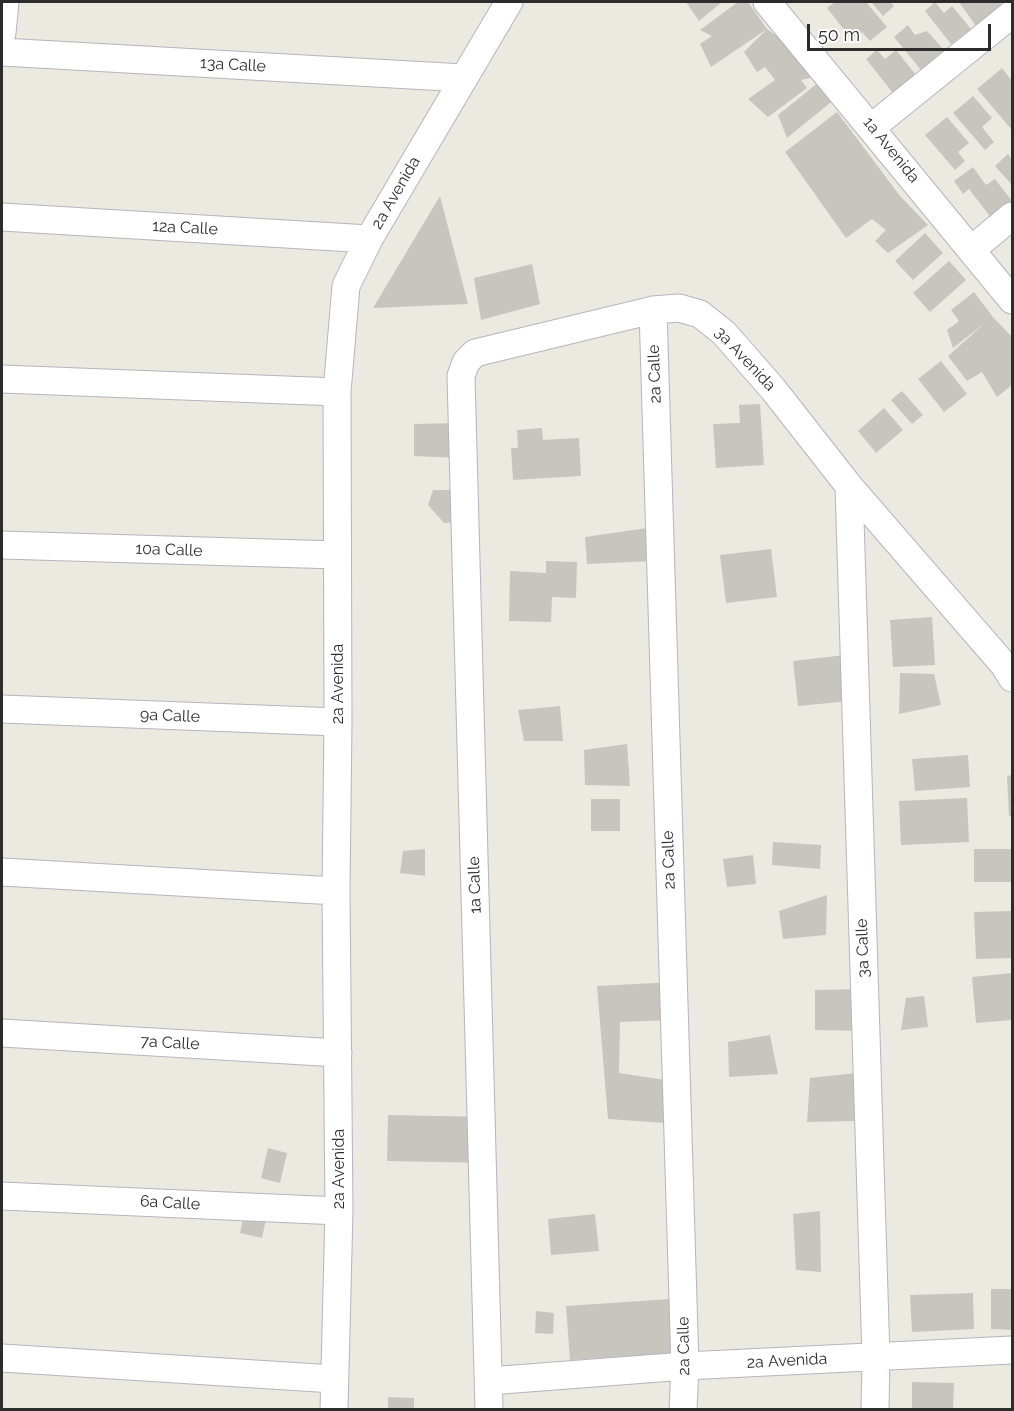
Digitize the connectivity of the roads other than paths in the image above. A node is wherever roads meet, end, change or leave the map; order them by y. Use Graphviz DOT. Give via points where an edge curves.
graph roads {
  1 [pos="5,2"];
  2 [pos="509,2"];
  3 [pos="768,2"];
  4 [pos="1012,14"];
  5 [pos="2,33"];
  6 [pos="2,52"];
  7 [pos="464,78"];
  8 [pos="872,127"];
  9 [pos="1012,216"];
  10 [pos="2,217"];
  11 [pos="369,239"];
  12 [pos="971,250"];
  13 [pos="1012,300"];
  14 [pos="653,310"];
  15 [pos="466,362"];
  16 [pos="2,379"];
  17 [pos="337,392"];
  18 [pos="849,486"];
  19 [pos="2,545"];
  20 [pos="337,555"];
  21 [pos="1012,678"];
  22 [pos="2,709"];
  23 [pos="338,722"];
  24 [pos="2,872"];
  25 [pos="336,891"];
  26 [pos="2,1033"];
  27 [pos="338,1053"];
  28 [pos="2,1196"];
  29 [pos="339,1211"];
  30 [pos="1012,1350"];
  31 [pos="876,1357"];
  32 [pos="2,1358"];
  33 [pos="685,1366"];
  34 [pos="334,1379"];
  35 [pos="489,1381"];
  36 [pos="334,1410"];
  37 [pos="489,1410"];
  38 [pos="683,1410"];
  39 [pos="875,1410"];
  1 -- 5 [label="street"];
  2 -- 7 [label="street, 2a Avenida"];
  3 -- 8 [label="street, 1a Avenida"];
  4 -- 8 [label="street"];
  6 -- 7 [label="street, 13a Calle"];
  7 -- 11 [label="street, 2a Avenida"];
  8 -- 12 [label="street, 1a Avenida"];
  9 -- 12 [label="street"];
  10 -- 11 [label="street, 12a Calle"];
  11 -- 17 [label="street, 2a Avenida" via="346,286"];
  12 -- 13 [label="street, 1a Avenida"];
  14 -- 15 [label="street, 3a Avenida" via="475,353"];
  14 -- 18 [label="street, 3a Avenida" via="679,308 700,314 724,333"];
  14 -- 33 [label="street, 2a Calle"];
  15 -- 35 [label="street, 1a Calle" via="461,376"];
  16 -- 17 [label="street"];
  17 -- 20 [label="street, 2a Avenida"];
  18 -- 21 [label="street, 3a Avenida"];
  18 -- 31 [label="street, 3a Calle"];
  19 -- 20 [label="street, 10a Calle"];
  20 -- 23 [label="street, 2a Avenida"];
  22 -- 23 [label="street, 9a Calle"];
  23 -- 25 [label="street, 2a Avenida"];
  24 -- 25 [label="street"];
  25 -- 27 [label="street, 2a Avenida"];
  26 -- 27 [label="street, 7a Calle"];
  27 -- 29 [label="street, 2a Avenida"];
  28 -- 29 [label="street, 6a Calle"];
  29 -- 34 [label="street, 2a Avenida"];
  30 -- 31 [label="street, 2a Avenida"];
  31 -- 33 [label="street, 2a Avenida"];
  31 -- 39 [label="street, 3a Calle"];
  32 -- 34 [label="street"];
  33 -- 35 [label="street, 2a Avenida"];
  33 -- 38 [label="street, 2a Calle"];
  34 -- 36 [label="street, 2a Avenida"];
  35 -- 37 [label="street, 1a Calle"];
}
